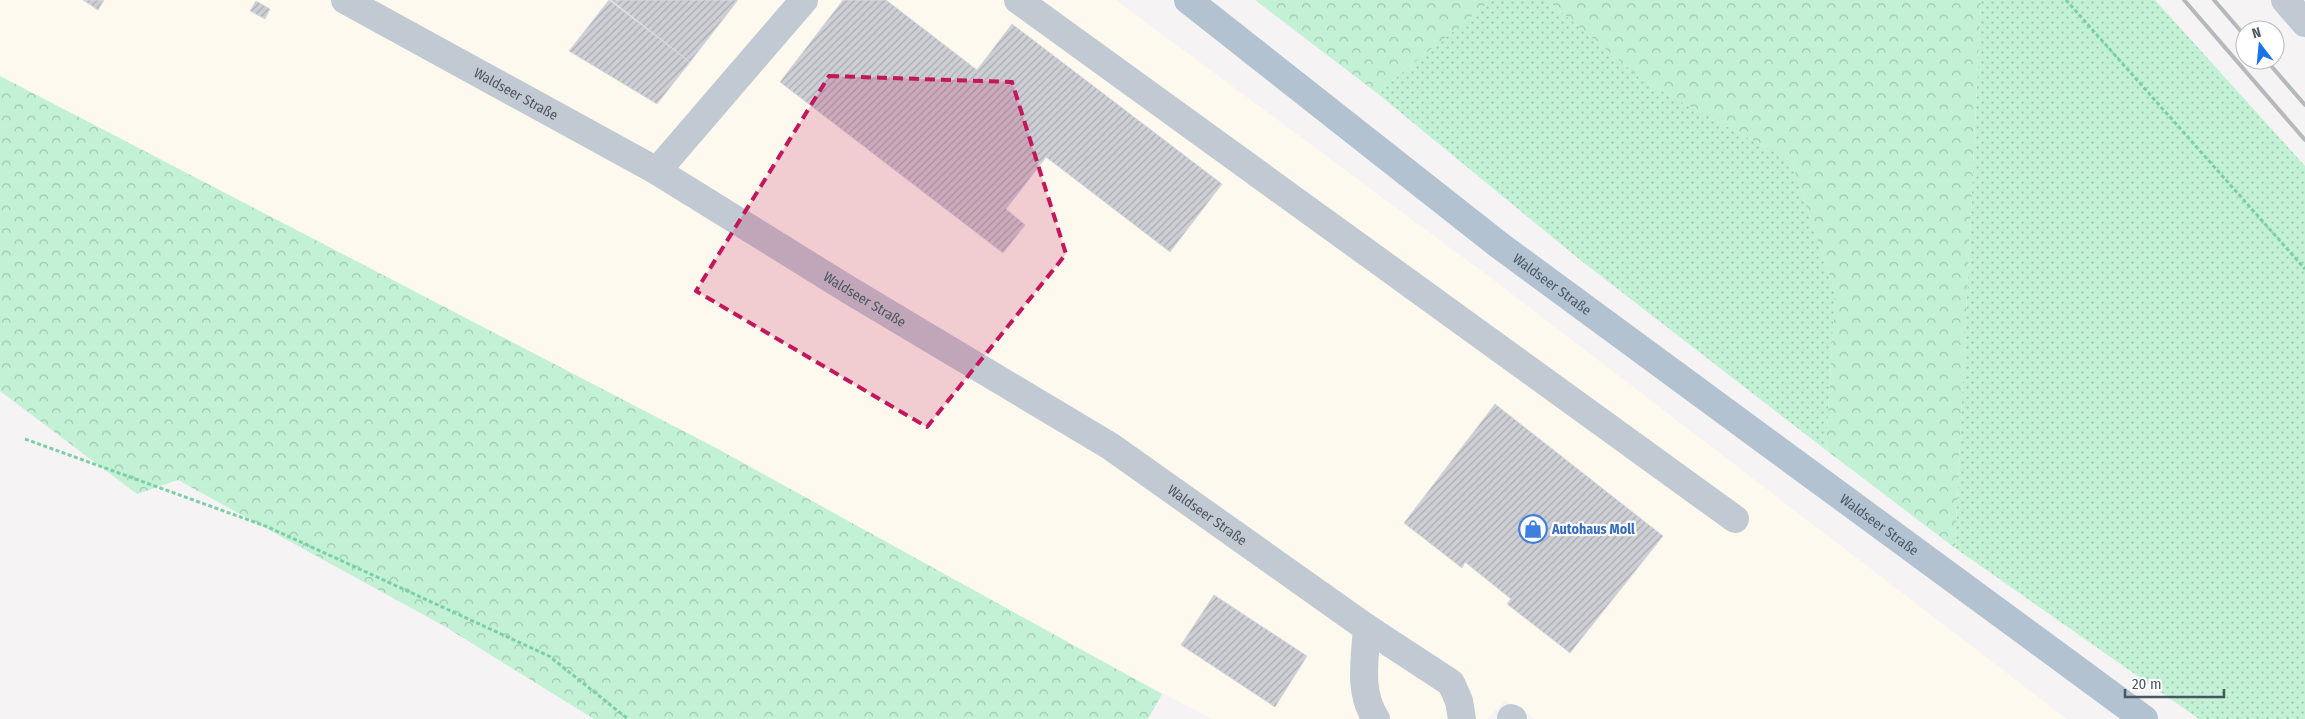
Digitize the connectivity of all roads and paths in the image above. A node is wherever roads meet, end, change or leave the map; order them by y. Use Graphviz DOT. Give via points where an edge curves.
graph roads {
  1 [pos="345,0"];
  2 [pos="804,0"];
  3 [pos="1018,0"];
  4 [pos="1188,0"];
  5 [pos="2066,0"];
  6 [pos="2284,0"];
  7 [pos="2305,23"];
  8 [pos="657,171"];
  9 [pos="2305,269"];
  10 [pos="26,439"];
  11 [pos="1735,519"];
  12 [pos="1367,628"];
  13 [pos="628,719"];
  14 [pos="1376,719"];
  15 [pos="1462,719"];
  16 [pos="2144,719"];
  1 -- 8 [label="street, Waldseer Straße"];
  2 -- 8 [label="street"];
  3 -- 11 [label="street"];
  4 -- 16 [label="main road, Waldseer Straße" via="1499,245"];
  5 -- 9 [label="path"];
  6 -- 7 [label="street"];
  8 -- 12 [label="street, Waldseer Straße" via="1110,446"];
  10 -- 13 [label="path" via="268,527 549,656"];
  12 -- 14 [label="street" via="1364,691"];
  12 -- 15 [label="street, Waldseer Straße" via="1451,683"];
}
